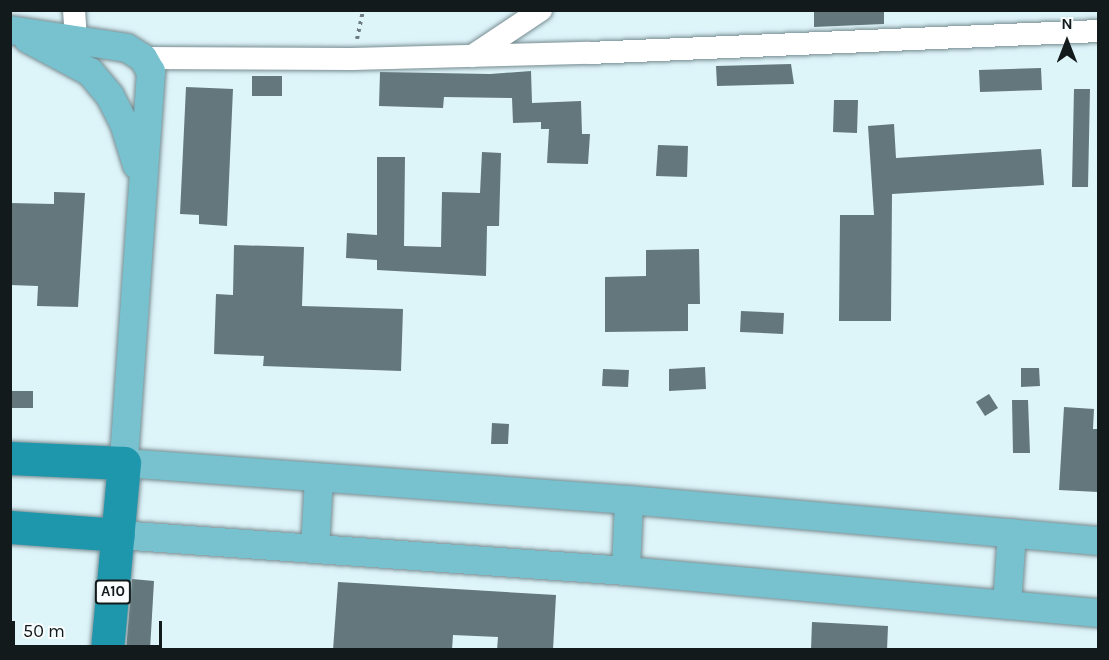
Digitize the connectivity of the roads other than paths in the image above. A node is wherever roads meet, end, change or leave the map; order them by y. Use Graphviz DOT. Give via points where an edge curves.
graph roads {
  1 [pos="541,10"];
  2 [pos="75,24"];
  3 [pos="10,30"];
  4 [pos="1098,31"];
  5 [pos="472,56"];
  6 [pos="143,58"];
  7 [pos="141,176"];
  8 [pos="10,458"];
  9 [pos="124,463"];
  10 [pos="319,478"];
  11 [pos="629,500"];
  12 [pos="10,527"];
  13 [pos="1012,533"];
  14 [pos="118,535"];
  15 [pos="1098,542"];
  16 [pos="315,549"];
  17 [pos="626,571"];
  18 [pos="1007,605"];
  19 [pos="1098,613"];
  20 [pos="107,650"];
  1 -- 5 [label="street"];
  2 -- 3 [label="main road"];
  2 -- 6 [label="main road"];
  3 -- 7 [label="main road" via="90,72 110,96 124,123"];
  4 -- 5 [label="street"];
  5 -- 6 [label="street"];
  6 -- 7 [label="main road" via="151,72 151,92"];
  7 -- 9 [label="main road"];
  8 -- 9 [label="highway"];
  9 -- 10 [label="main road"];
  9 -- 14 [label="highway, A10"];
  10 -- 11 [label="main road"];
  10 -- 16 [label="main road"];
  11 -- 13 [label="main road"];
  11 -- 17 [label="main road"];
  12 -- 14 [label="highway"];
  13 -- 15 [label="main road"];
  13 -- 18 [label="main road"];
  14 -- 16 [label="main road"];
  14 -- 20 [label="highway, A10"];
  16 -- 17 [label="main road"];
  17 -- 18 [label="main road"];
  18 -- 19 [label="main road"];
}
